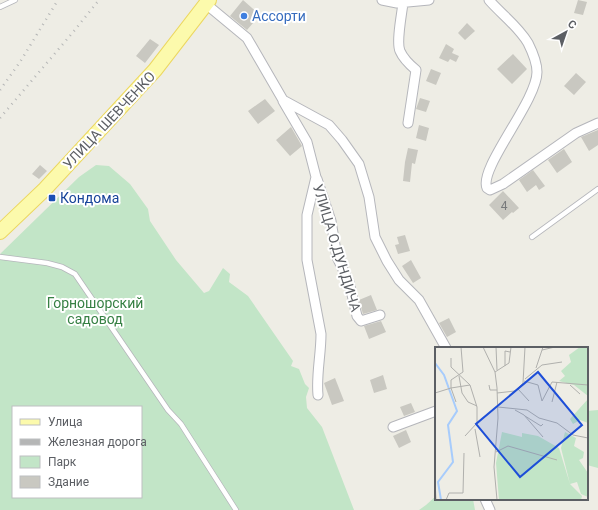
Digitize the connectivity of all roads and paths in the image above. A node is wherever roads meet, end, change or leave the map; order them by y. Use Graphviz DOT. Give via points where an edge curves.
graph roads {
  1 [pos="15,0"];
  2 [pos="382,0"];
  3 [pos="429,0"];
  4 [pos="489,0"];
  5 [pos="208,2"];
  6 [pos="403,3"];
  7 [pos="0,7"];
  8 [pos="283,100"];
  9 [pos="408,123"];
  10 [pos="598,123"];
  11 [pos="316,176"];
  12 [pos="598,189"];
  13 [pos="0,232"];
  14 [pos="532,237"];
  15 [pos="0,257"];
  16 [pos="380,315"];
  17 [pos="445,347"];
  18 [pos="318,395"];
  19 [pos="435,411"];
  20 [pos="393,427"];
  21 [pos="485,500"];
  22 [pos="236,510"];
  23 [pos="490,510"];
  1 -- 7 [label="lane"];
  2 -- 6 [label="street"];
  3 -- 6 [label="street"];
  4 -- 10 [label="street" via="528,43 537,73 532,91 498,151 485,185 490,190 503,184 576,133"];
  5 -- 8 [label="street, УЛИЦА О.ДУНДИЧА" via="247,38"];
  5 -- 13 [label="main road, УЛИЦА ШЕВЧЕНКО" via="155,70 45,188"];
  6 -- 9 [label="street" via="399,50 416,70"];
  8 -- 11 [label="street, УЛИЦА О.ДУНДИЧА" via="307,142"];
  8 -- 17 [label="street" via="330,125 359,164 369,197 375,237 399,280 419,300"];
  11 -- 16 [label="street, УЛИЦА О.ДУНДИЧА" via="331,221 337,257 349,282 357,316 360,321"];
  11 -- 18 [label="street, УЛИЦА О.ДУНДИЧА" via="307,215 307,260 321,345"];
  12 -- 14 [label="lane"];
  15 -- 22 [label="lane" via="47,263 75,274 168,410 181,424"];
  19 -- 20 [label="street"];
  21 -- 23 [label="street"];
}
